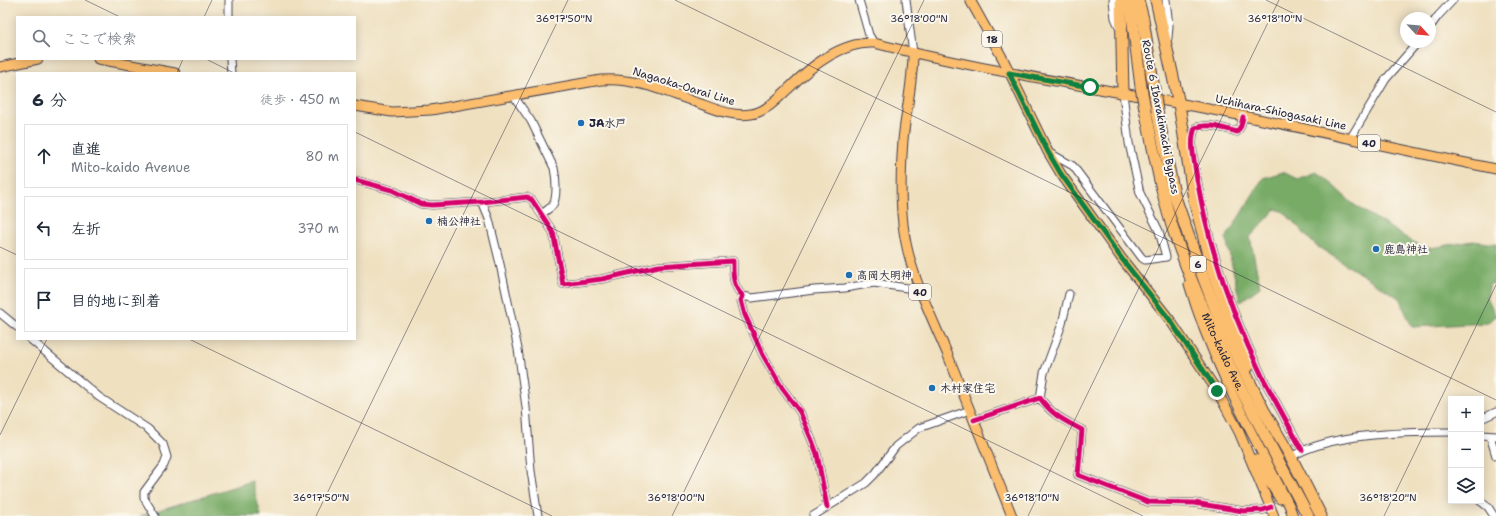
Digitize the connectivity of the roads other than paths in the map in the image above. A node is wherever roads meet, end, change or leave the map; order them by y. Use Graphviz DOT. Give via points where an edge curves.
graph roads {
  1 [pos="229,0"];
  2 [pos="859,0"];
  3 [pos="906,0"];
  4 [pos="970,0"];
  5 [pos="1113,0"];
  6 [pos="1121,0"];
  7 [pos="1130,0"];
  8 [pos="1138,0"];
  9 [pos="1156,0"];
  10 [pos="1166,0"];
  11 [pos="1453,0"];
  12 [pos="229,16"];
  13 [pos="1436,19"];
  14 [pos="1122,33"];
  15 [pos="874,43"];
  16 [pos="1413,48"];
  17 [pos="1167,52"];
  18 [pos="913,53"];
  19 [pos="33,60"];
  20 [pos="104,60"];
  21 [pos="230,60"];
  22 [pos="0,67"];
  23 [pos="170,72"];
  24 [pos="231,72"];
  25 [pos="1009,73"];
  26 [pos="1123,94"];
  27 [pos="513,95"];
  28 [pos="1179,104"];
  29 [pos="356,106"];
  30 [pos="1243,117"];
  31 [pos="1350,139"];
  32 [pos="1048,152"];
  33 [pos="1496,169"];
  34 [pos="356,180"];
  35 [pos="482,202"];
  36 [pos="542,214"];
  37 [pos="1174,234"];
  38 [pos="920,290"];
  39 [pos="1069,294"];
  40 [pos="743,296"];
  41 [pos="0,313"];
  42 [pos="16,326"];
  43 [pos="31,340"];
  44 [pos="1040,398"];
  45 [pos="1263,409"];
  46 [pos="970,410"];
  47 [pos="1496,412"];
  48 [pos="1484,418"];
  49 [pos="974,420"];
  50 [pos="1239,432"];
  51 [pos="1448,432"];
  52 [pos="1493,436"];
  53 [pos="1302,450"];
  54 [pos="1496,456"];
  55 [pos="1291,457"];
  56 [pos="1484,504"];
  57 [pos="827,508"];
  58 [pos="1268,512"];
  59 [pos="1232,513"];
  60 [pos="155,516"];
  61 [pos="538,516"];
  62 [pos="813,516"];
  63 [pos="1012,516"];
  64 [pos="1292,516"];
  65 [pos="1308,516"];
  66 [pos="1321,516"];
  67 [pos="1494,516"];
  1 -- 12 [label="street"];
  2 -- 15 [label="street" via="869,35"];
  3 -- 18 [label="street"];
  4 -- 25 [label="main road, 18"];
  5 -- 14 [label="street" via="1115,18"];
  6 -- 14 [label="highway"];
  7 -- 37 [label="highway, Route 6 Ibarakimachi Bypass / 6, bridge" via="1141,87 1162,190"];
  8 -- 45 [label="highway, Route 6 Ibarakimachi Bypass / 6, bridge" via="1174,194 1222,326"];
  9 -- 17 [label="highway"];
  10 -- 17 [label="street"];
  11 -- 13 [label="street"];
  14 -- 26 [label="highway"];
  15 -- 18 [label="main road, Nagaoka-Oarai Line"];
  15 -- 27 [label="main road, Nagaoka-Oarai Line" via="857,43 834,52 794,82 770,106 752,114 731,114 637,82 612,79"];
  16 -- 31 [label="street" via="1386,79"];
  17 -- 28 [label="highway"];
  18 -- 25 [label="main road, 40"];
  18 -- 38 [label="main road, 40" via="913,73 903,139 901,190 906,243"];
  19 -- 22 [label="main road"];
  20 -- 23 [label="main road"];
  21 -- 24 [label="street"];
  25 -- 26 [label="main road, 40"];
  25 -- 32 [label="main road"];
  26 -- 28 [label="main road, 40"];
  26 -- 32 [label="street" via="1129,143 1140,193 1159,231 1166,257 1146,260 1142,258 1073,166"];
  27 -- 29 [label="main road, Nagaoka-Oarai Line" via="453,107 410,112"];
  27 -- 36 [label="street" via="531,121 556,176 555,200"];
  28 -- 30 [label="main road, Uchihara-Shiogasaki Line / 40"];
  28 -- 45 [label="highway" via="1194,200 1210,264"];
  30 -- 31 [label="main road, Uchihara-Shiogasaki Line / 40"];
  30 -- 53 [label="street" via="1238,132 1207,126 1195,128 1192,139 1200,193 1215,254 1237,318 1263,377"];
  31 -- 33 [label="main road, Uchihara-Shiogasaki Line / 40"];
  32 -- 50 [label="main road" via="1090,216 1194,355"];
  34 -- 35 [label="street" via="392,190 421,204"];
  35 -- 36 [label="street" via="527,197"];
  35 -- 61 [label="street" via="489,219 518,349"];
  36 -- 40 [label="street" via="554,232 563,284 659,266 733,261 735,285"];
  37 -- 64 [label="main road" via="1192,297 1214,356 1289,505"];
  37 -- 65 [label="highway, Mito-kaido Ave. / 6" via="1226,360"];
  38 -- 40 [label="street" via="874,283 752,298"];
  38 -- 46 [label="main road, 40"];
  39 -- 44 [label="street" via="1062,324 1044,373"];
  40 -- 57 [label="street" via="741,300 745,315 764,355 782,388 800,412 813,442"];
  41 -- 42 [label="street"];
  43 -- 60 [label="street" via="86,388 148,429 163,444 167,457 164,465 144,492 144,498"];
  44 -- 49 [label="street"];
  44 -- 59 [label="street" via="1054,415 1082,430 1078,475 1148,502 1194,503"];
  45 -- 55 [label="highway, 6"];
  46 -- 49 [label="main road, 40"];
  46 -- 57 [label="street" via="919,428 896,446 866,483"];
  47 -- 48 [label="street"];
  49 -- 63 [label="main road, 40"];
  50 -- 58 [label="main road"];
  50 -- 64 [label="main road"];
  51 -- 53 [label="street" via="1402,432 1360,437"];
  52 -- 54 [label="street"];
  53 -- 55 [label="street"];
  55 -- 66 [label="highway, 6"];
  56 -- 67 [label="street"];
  57 -- 62 [label="street"];
  58 -- 59 [label="street"];
}
